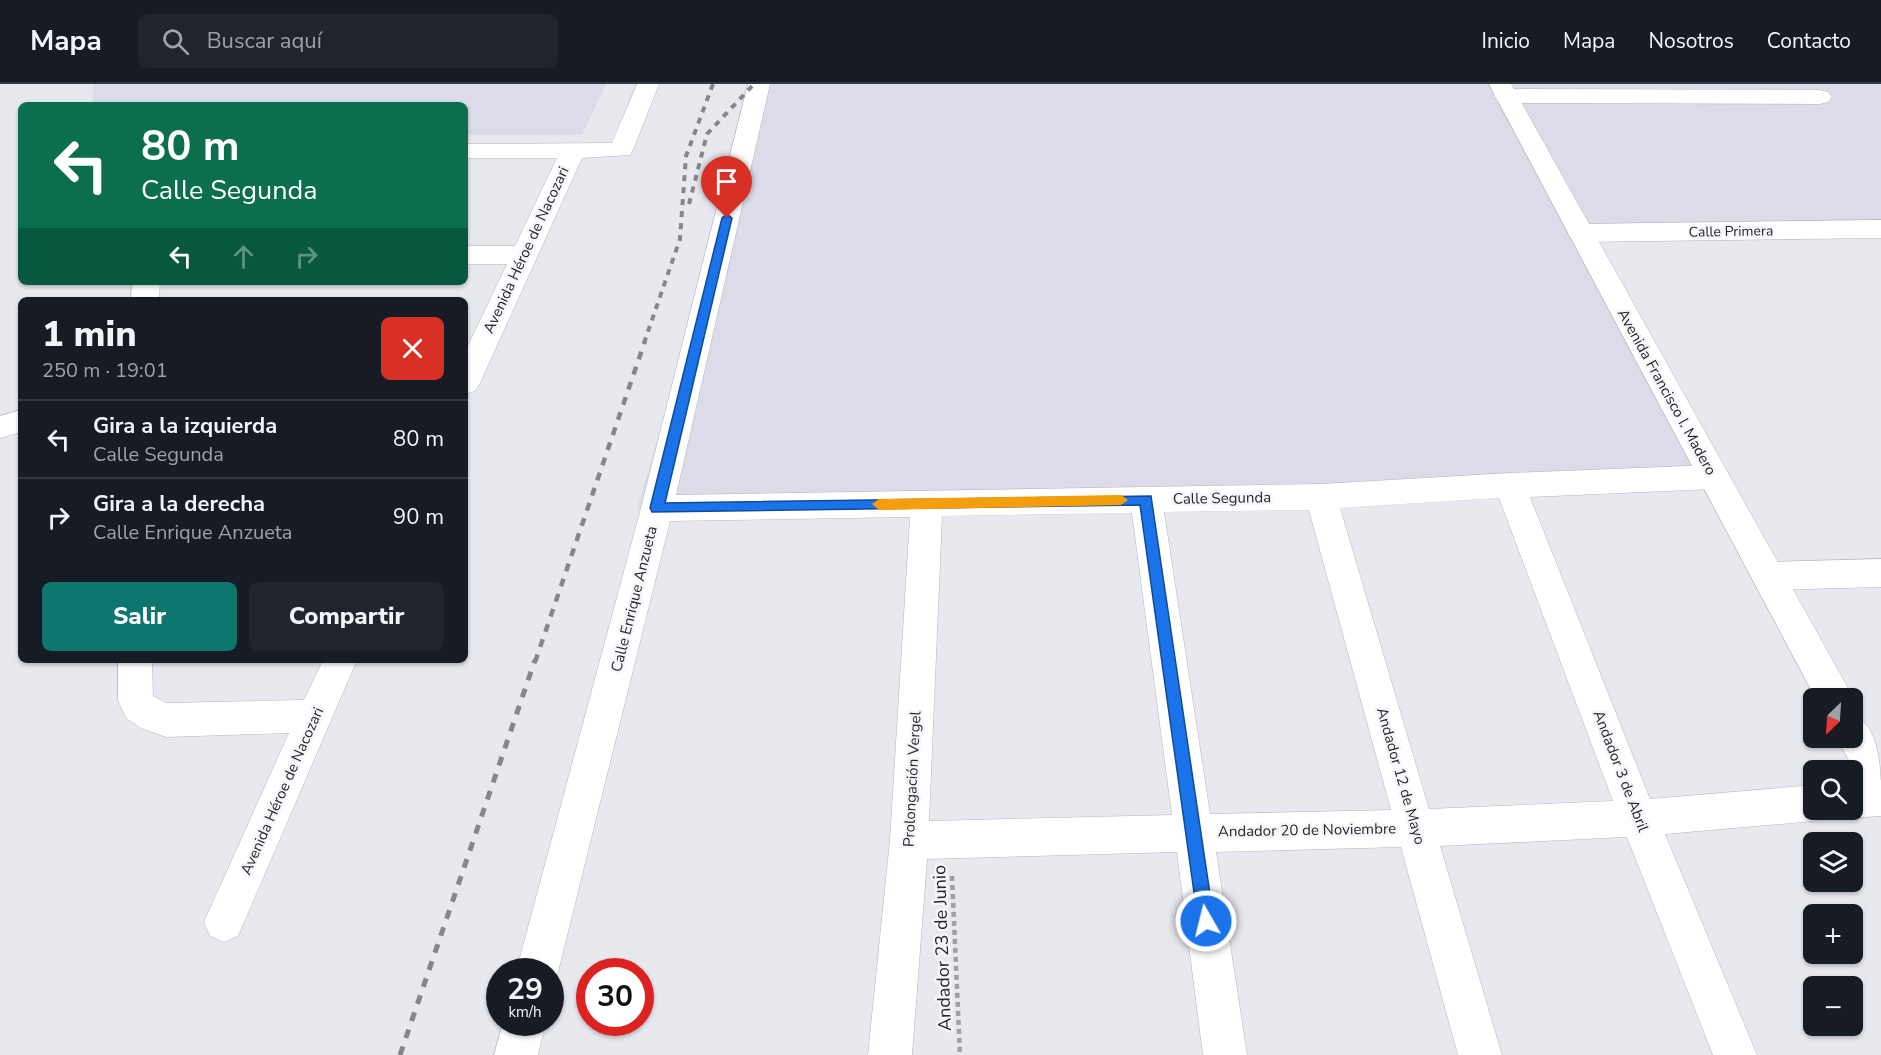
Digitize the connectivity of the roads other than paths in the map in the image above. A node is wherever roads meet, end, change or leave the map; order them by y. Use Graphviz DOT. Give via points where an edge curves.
graph roads {
  1 [pos="648,84"];
  2 [pos="759,84"];
  3 [pos="1503,90"];
  4 [pos="1820,97"];
  5 [pos="573,150"];
  6 [pos="468,151"];
  7 [pos="1881,229"];
  8 [pos="1581,233"];
  9 [pos="468,255"];
  10 [pos="523,255"];
  11 [pos="468,375"];
  12 [pos="18,422"];
  13 [pos="0,427"];
  14 [pos="1714,477"];
  15 [pos="1510,485"];
  16 [pos="1321,497"];
  17 [pos="1146,500"];
  18 [pos="927,503"];
  19 [pos="657,508"];
  20 [pos="1881,573"];
  21 [pos="1768,576"];
  22 [pos="135,663"];
  23 [pos="339,663"];
  24 [pos="1829,688"];
  25 [pos="315,716"];
  26 [pos="1862,748"];
  27 [pos="1881,783"];
  28 [pos="1881,798"];
  29 [pos="1863,799"];
  30 [pos="1803,804"];
  31 [pos="1639,818"];
  32 [pos="1416,828"];
  33 [pos="1194,832"];
  34 [pos="909,840"];
  35 [pos="224,922"];
  36 [pos="541,958"];
  37 [pos="521,1036"];
  38 [pos="516,1055"];
  39 [pos="890,1055"];
  40 [pos="1225,1055"];
  41 [pos="1480,1055"];
  42 [pos="1735,1055"];
  1 -- 5 [label="street" via="621,150"];
  2 -- 19 [label="street, Calle Enrique Anzueta"];
  3 -- 4 [label="street"];
  3 -- 8 [label="street, Avenida Francisco I. Madero"];
  5 -- 6 [label="street"];
  5 -- 10 [label="street, Avenida Héroe de Nacozari"];
  7 -- 8 [label="street, Calle Primera"];
  8 -- 14 [label="street, Avenida Francisco I. Madero"];
  9 -- 10 [label="street"];
  10 -- 11 [label="street, Avenida Héroe de Nacozari"];
  12 -- 13 [label="street"];
  14 -- 15 [label="street, Calle Segunda"];
  14 -- 21 [label="street, Avenida Francisco I. Madero"];
  15 -- 16 [label="street, Calle Segunda"];
  15 -- 31 [label="street, Andador 3 de Abril"];
  16 -- 17 [label="street, Calle Segunda"];
  16 -- 32 [label="street, Andador 12 de Mayo"];
  17 -- 18 [label="street, Calle Segunda"];
  17 -- 33 [label="street"];
  18 -- 19 [label="street, Calle Segunda"];
  18 -- 34 [label="street, Prolongación Vergel"];
  19 -- 36 [label="street, Calle Enrique Anzueta"];
  20 -- 21 [label="street"];
  21 -- 24 [label="street, Avenida Francisco I. Madero"];
  22 -- 25 [label="street" via="134,691 141,712 166,720"];
  23 -- 25 [label="street, Avenida Héroe de Nacozari"];
  25 -- 35 [label="street, Avenida Héroe de Nacozari"];
  26 -- 27 [label="street"];
  28 -- 29 [label="street"];
  30 -- 31 [label="street, Andador 20 de Noviembre"];
  31 -- 32 [label="street, Andador 20 de Noviembre"];
  31 -- 42 [label="street, Andador 3 de Abril"];
  32 -- 33 [label="street, Andador 20 de Noviembre"];
  32 -- 41 [label="street, Andador 12 de Mayo"];
  33 -- 34 [label="street, Andador 20 de Noviembre"];
  33 -- 40 [label="street"];
  34 -- 39 [label="street, Prolongación Vergel"];
  37 -- 38 [label="street"];
}
